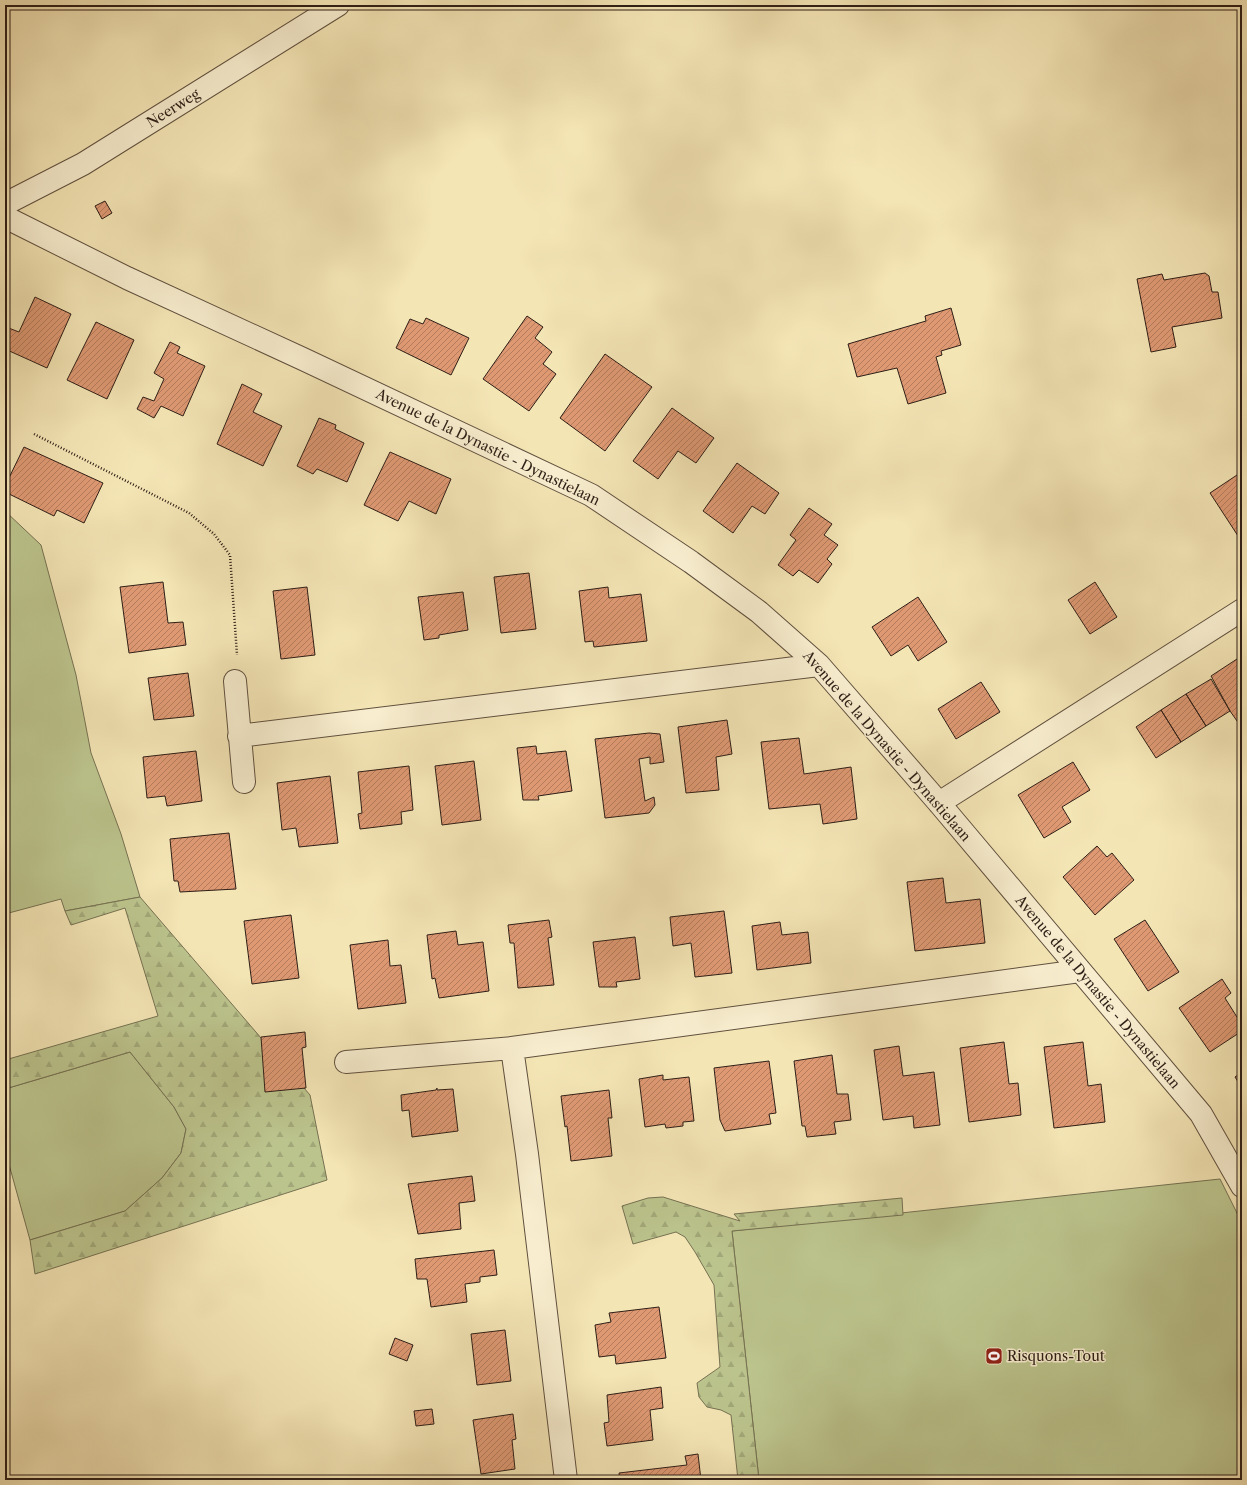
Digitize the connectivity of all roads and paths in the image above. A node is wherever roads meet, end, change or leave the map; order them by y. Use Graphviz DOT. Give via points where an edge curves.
graph roads {
  1 [pos="338,5"];
  2 [pos="5,204"];
  3 [pos="5,217"];
  4 [pos="34,434"];
  5 [pos="1242,610"];
  6 [pos="819,665"];
  7 [pos="235,681"];
  8 [pos="239,736"];
  9 [pos="244,782"];
  10 [pos="939,803"];
  11 [pos="1080,971"];
  12 [pos="512,1048"];
  13 [pos="346,1062"];
  14 [pos="1242,1186"];
  15 [pos="566,1480"];
  1 -- 2 [label="street, Neerweg" via="83,164"];
  3 -- 6 [label="street, Avenue de la Dynastie - Dynastielaan" via="127,278 591,495 753,607"];
  4 -- 7 [label="path" via="189,513 214,534 230,555 237,660"];
  5 -- 10 [label="street"];
  6 -- 8 [label="street"];
  6 -- 10 [label="street, Avenue de la Dynastie - Dynastielaan"];
  7 -- 8 [label="street"];
  8 -- 9 [label="street"];
  10 -- 11 [label="street, Avenue de la Dynastie - Dynastielaan"];
  11 -- 12 [label="street"];
  11 -- 14 [label="street, Avenue de la Dynastie - Dynastielaan" via="1201,1114"];
  12 -- 13 [label="street"];
  12 -- 15 [label="street"];
}
